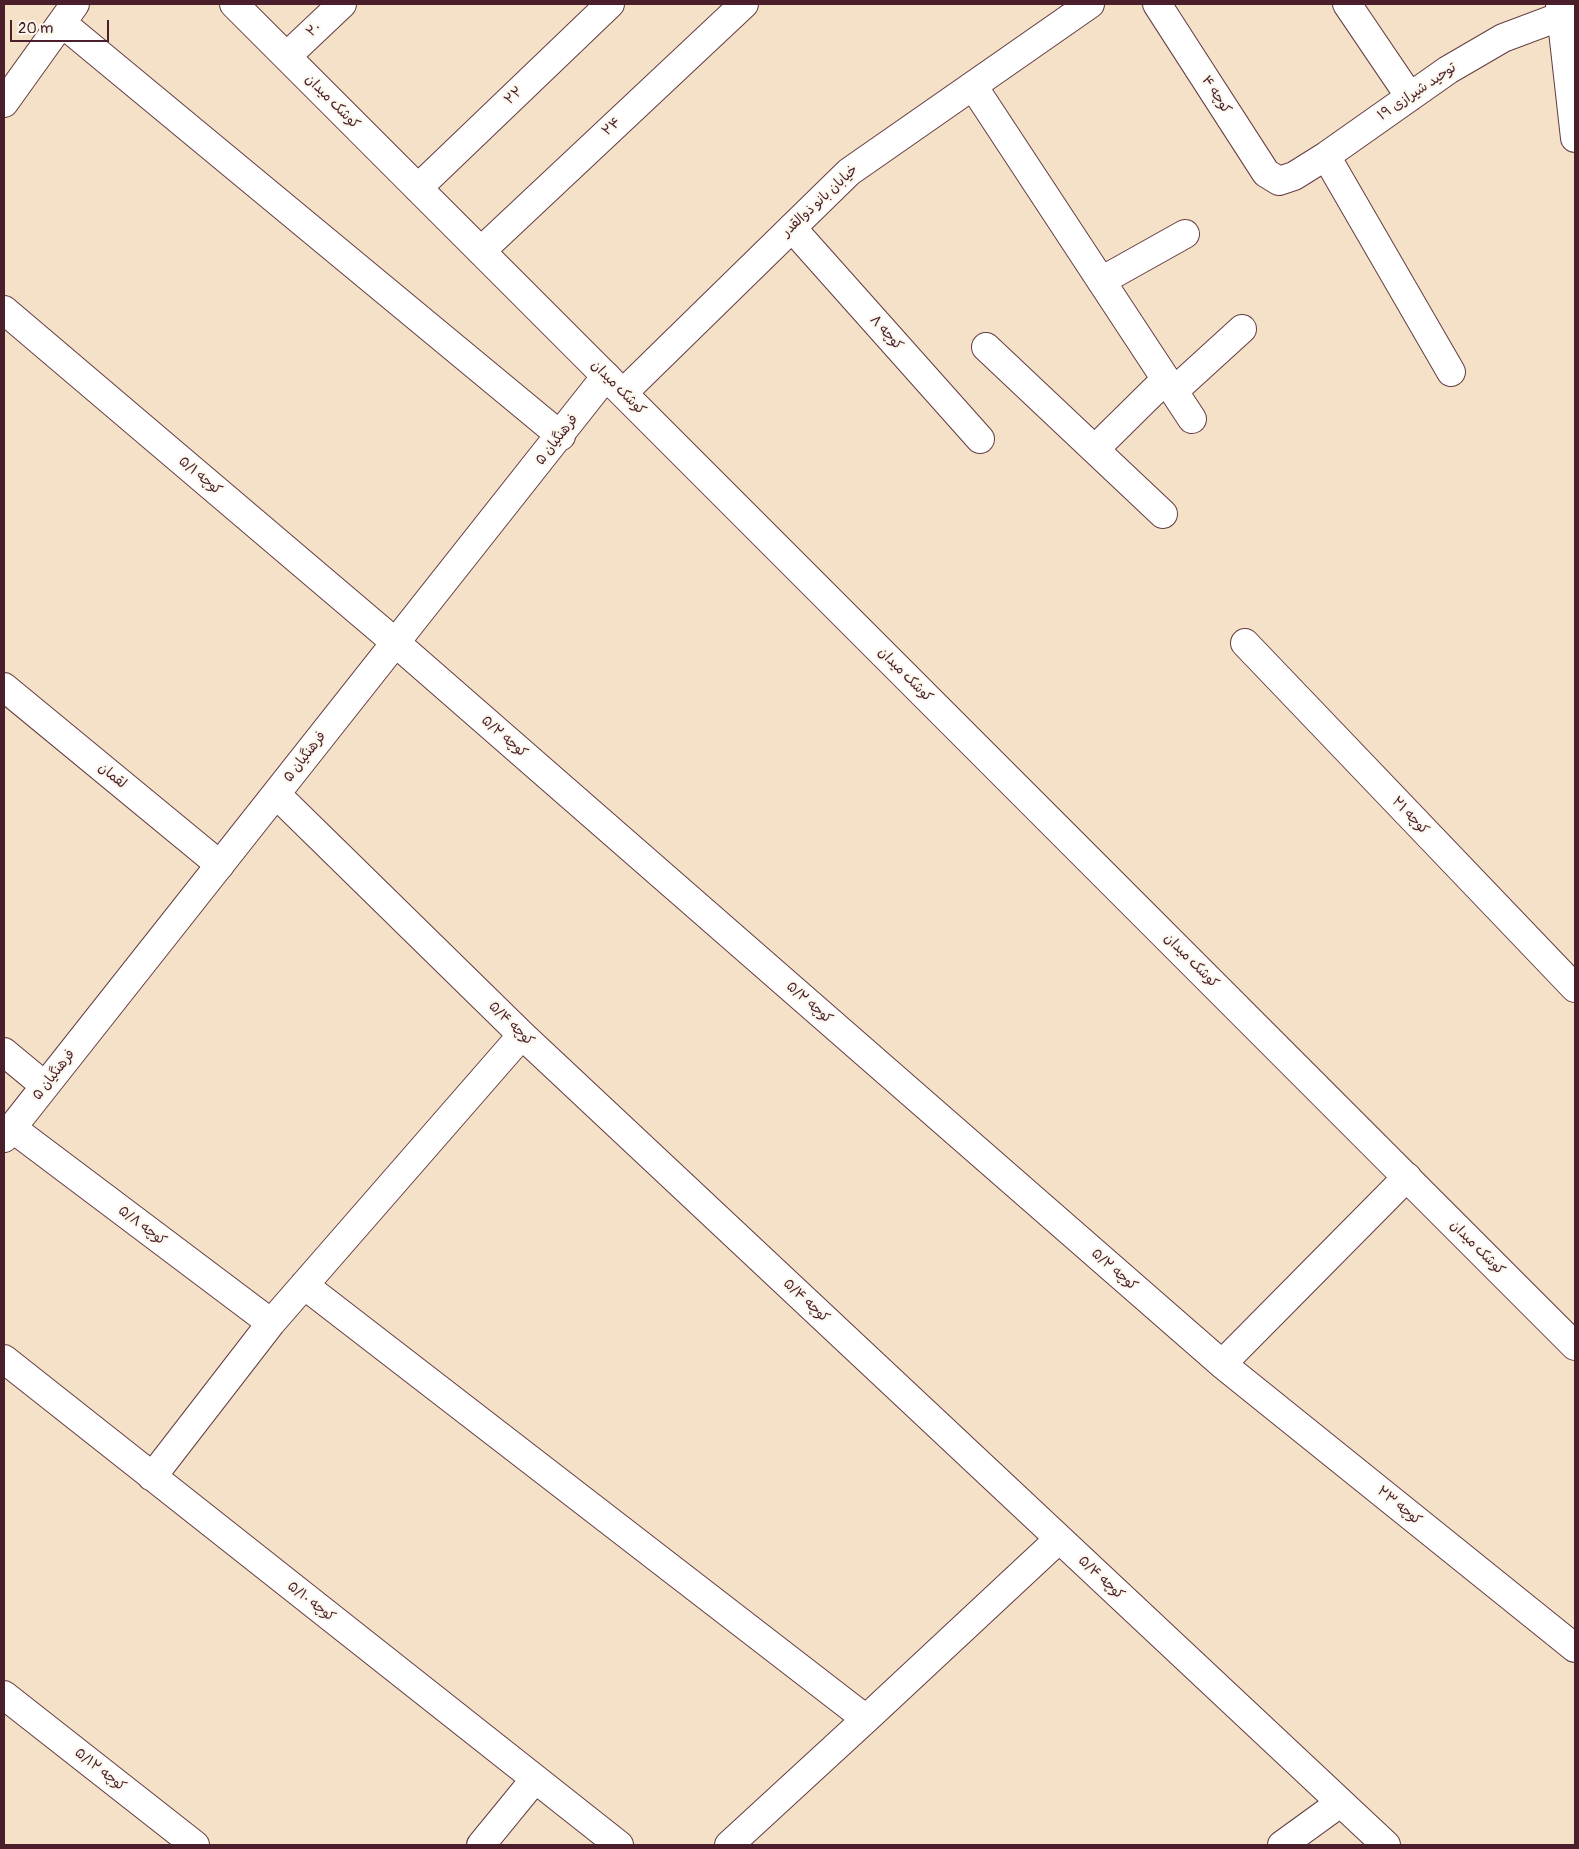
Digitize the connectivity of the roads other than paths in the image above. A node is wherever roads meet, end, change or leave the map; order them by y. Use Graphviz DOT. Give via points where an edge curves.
graph roads {
  1 [pos="234,4"];
  2 [pos="342,4"];
  3 [pos="610,4"];
  4 [pos="744,4"];
  5 [pos="1157,4"];
  6 [pos="1347,4"];
  7 [pos="1080,6"];
  8 [pos="1566,10"];
  9 [pos="69,13"];
  10 [pos="286,56"];
  11 [pos="973,86"];
  12 [pos="1410,97"];
  13 [pos="4,103"];
  14 [pos="1575,138"];
  15 [pos="1326,156"];
  16 [pos="1279,181"];
  17 [pos="418,188"];
  18 [pos="792,228"];
  19 [pos="1185,234"];
  20 [pos="481,251"];
  21 [pos="1101,281"];
  22 [pos="4,310"];
  23 [pos="1242,329"];
  24 [pos="986,347"];
  25 [pos="1452,372"];
  26 [pos="615,385"];
  27 [pos="1170,385"];
  28 [pos="1192,419"];
  29 [pos="560,436"];
  30 [pos="980,439"];
  31 [pos="1095,449"];
  32 [pos="1163,514"];
  33 [pos="396,643"];
  34 [pos="1245,644"];
  35 [pos="4,687"];
  36 [pos="276,794"];
  37 [pos="220,865"];
  38 [pos="1575,988"];
  39 [pos="522,1035"];
  40 [pos="4,1052"];
  41 [pos="45,1086"];
  42 [pos="8,1133"];
  43 [pos="1406,1177"];
  44 [pos="304,1285"];
  45 [pos="271,1323"];
  46 [pos="1575,1346"];
  47 [pos="4,1359"];
  48 [pos="1222,1364"];
  49 [pos="152,1477"];
  50 [pos="1058,1538"];
  51 [pos="1575,1648"];
  52 [pos="4,1695"];
  53 [pos="866,1720"];
  54 [pos="535,1779"];
  55 [pos="1340,1803"];
  56 [pos="195,1845"];
  57 [pos="481,1845"];
  58 [pos="619,1845"];
  59 [pos="729,1845"];
  60 [pos="1282,1845"];
  61 [pos="1386,1845"];
  1 -- 10 [label="street, کوشک میدان"];
  2 -- 10 [label="street, ۲۰"];
  3 -- 17 [label="street, ۲۲"];
  4 -- 20 [label="street, ۲۴"];
  5 -- 16 [label="street, کوچه ۴" via="1266,173"];
  6 -- 12 [label="street"];
  7 -- 11 [label="street, خیابان بانو ذوالقدر"];
  8 -- 12 [label="street, توحید شیرازی ۱۹" via="1503,38"];
  8 -- 14 [label="street"];
  9 -- 13 [label="street"];
  9 -- 29 [label="street"];
  10 -- 17 [label="street, کوشک میدان"];
  11 -- 18 [label="street, خیابان بانو ذوالقدر" via="849,172"];
  11 -- 21 [label="street"];
  12 -- 15 [label="street, توحید شیرازی ۱۹"];
  15 -- 16 [label="street, توحید شیرازی ۱۹" via="1294,176"];
  15 -- 25 [label="street"];
  17 -- 20 [label="street, کوشک میدان"];
  18 -- 26 [label="street, خیابان بانو ذوالقدر"];
  18 -- 30 [label="street, کوچه ۸"];
  19 -- 21 [label="street"];
  20 -- 26 [label="street, کوشک میدان"];
  21 -- 27 [label="street"];
  22 -- 33 [label="street, کوچه ۵/۱"];
  23 -- 27 [label="street"];
  24 -- 31 [label="street"];
  26 -- 29 [label="street, فرهنگیان ۵"];
  26 -- 43 [label="street, کوشک میدان"];
  27 -- 28 [label="street"];
  27 -- 31 [label="street"];
  29 -- 33 [label="street, فرهنگیان ۵"];
  31 -- 32 [label="street"];
  33 -- 36 [label="street, فرهنگیان ۵"];
  33 -- 48 [label="street, کوچه ۵/۲"];
  34 -- 38 [label="street, کوچه ۲۱"];
  35 -- 37 [label="street, لقمان"];
  36 -- 37 [label="street, فرهنگیان ۵"];
  36 -- 39 [label="street, کوچه ۵/۴"];
  37 -- 41 [label="street, فرهنگیان ۵"];
  39 -- 44 [label="street"];
  39 -- 50 [label="street, کوچه ۵/۴"];
  40 -- 41 [label="street"];
  41 -- 42 [label="street, فرهنگیان ۵"];
  42 -- 45 [label="street, کوچه ۵/۸"];
  43 -- 46 [label="street, کوشک میدان"];
  43 -- 48 [label="street"];
  44 -- 45 [label="street"];
  44 -- 53 [label="street"];
  45 -- 49 [label="street"];
  47 -- 49 [label="street, کوچه ۵/۱۰"];
  48 -- 51 [label="street, کوچه ۲۳"];
  49 -- 54 [label="street, کوچه ۵/۱۰"];
  50 -- 53 [label="street"];
  50 -- 55 [label="street, کوچه ۵/۴"];
  52 -- 56 [label="street, کوچه ۵/۱۲"];
  53 -- 59 [label="street"];
  54 -- 57 [label="street"];
  54 -- 58 [label="street, کوچه ۵/۱۰"];
  55 -- 60 [label="street"];
  55 -- 61 [label="street, کوچه ۵/۴"];
}
